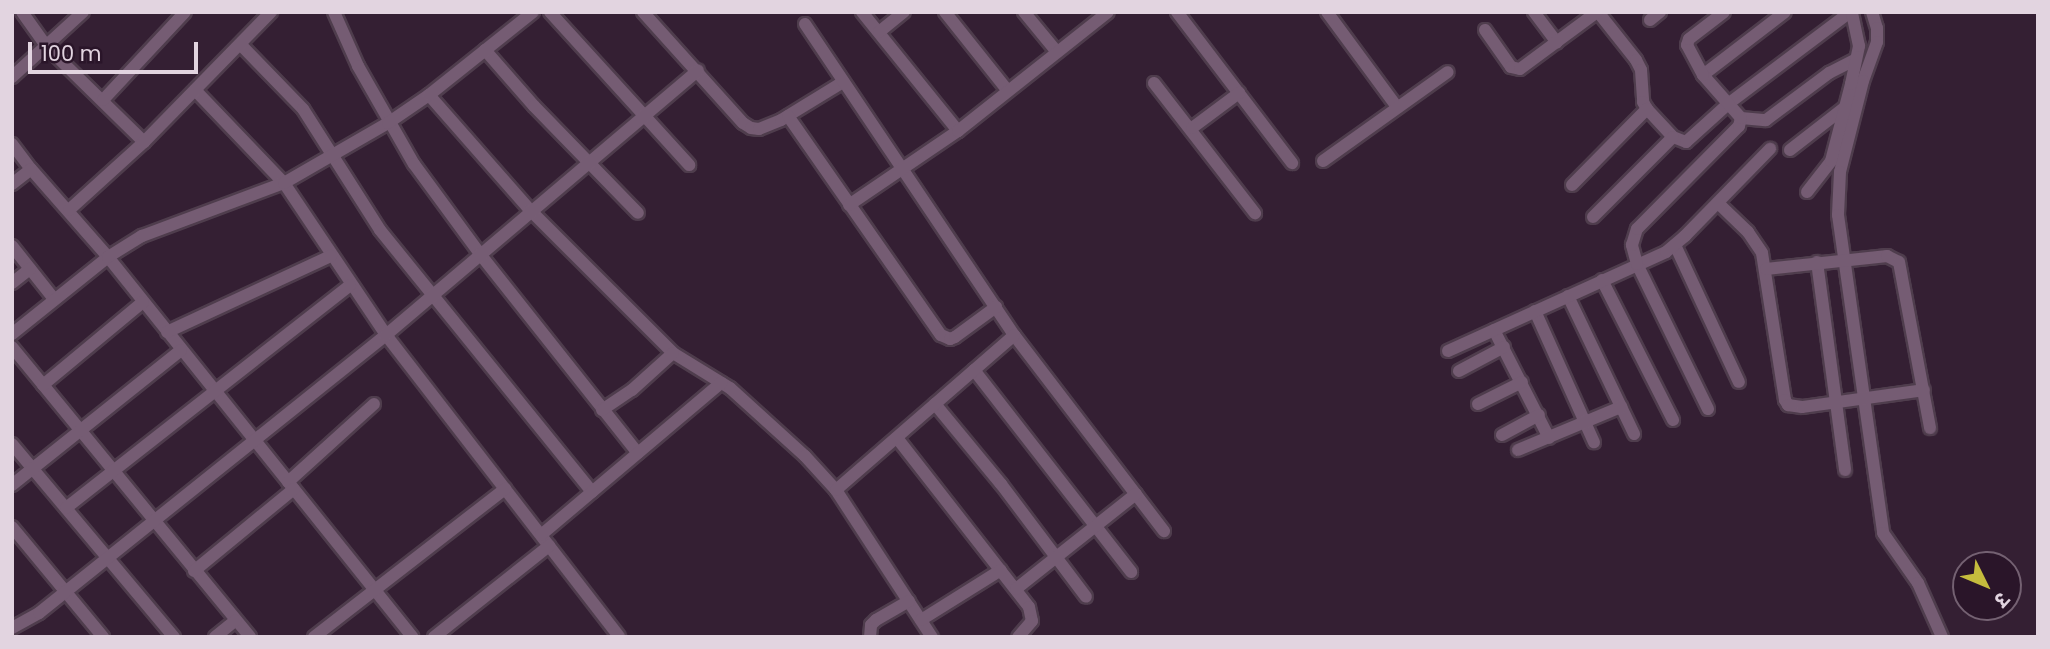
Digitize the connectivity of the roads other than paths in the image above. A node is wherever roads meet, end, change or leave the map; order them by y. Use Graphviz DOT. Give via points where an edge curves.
graph roads {
  1 [pos="22,12"];
  2 [pos="83,12"];
  3 [pos="185,12"];
  4 [pos="271,12"];
  5 [pos="334,12"];
  6 [pos="533,12"];
  7 [pos="550,12"];
  8 [pos="643,12"];
  9 [pos="862,12"];
  10 [pos="904,12"];
  11 [pos="945,12"];
  12 [pos="1024,12"];
  13 [pos="1177,12"];
  14 [pos="1327,12"];
  15 [pos="1535,12"];
  16 [pos="1598,12"];
  17 [pos="1785,12"];
  18 [pos="1851,12"];
  19 [pos="1872,12"];
  20 [pos="1104,14"];
  21 [pos="1717,14"];
  22 [pos="804,24"];
  23 [pos="1485,30"];
  24 [pos="879,32"];
  25 [pos="1556,42"];
  26 [pos="241,44"];
  27 [pos="47,47"];
  28 [pos="485,50"];
  29 [pos="1057,52"];
  30 [pos="1856,59"];
  31 [pos="698,71"];
  32 [pos="1448,72"];
  33 [pos="1703,75"];
  34 [pos="12,77"];
  35 [pos="843,82"];
  36 [pos="1154,83"];
  37 [pos="195,90"];
  38 [pos="1007,91"];
  39 [pos="1239,93"];
  40 [pos="429,95"];
  41 [pos="103,100"];
  42 [pos="1728,104"];
  43 [pos="1397,107"];
  44 [pos="1844,108"];
  45 [pos="1647,109"];
  46 [pos="643,116"];
  47 [pos="1741,118"];
  48 [pos="780,120"];
  49 [pos="388,122"];
  50 [pos="1192,128"];
  51 [pos="958,131"];
  52 [pos="1673,137"];
  53 [pos="144,142"];
  54 [pos="12,144"];
  55 [pos="1770,149"];
  56 [pos="1790,150"];
  57 [pos="334,154"];
  58 [pos="588,161"];
  59 [pos="1323,161"];
  60 [pos="1292,163"];
  61 [pos="689,165"];
  62 [pos="31,169"];
  63 [pos="901,169"];
  64 [pos="284,183"];
  65 [pos="12,184"];
  66 [pos="1572,185"];
  67 [pos="1807,192"];
  68 [pos="1718,203"];
  69 [pos="849,205"];
  70 [pos="69,210"];
  71 [pos="530,210"];
  72 [pos="638,213"];
  73 [pos="1255,213"];
  74 [pos="1593,217"];
  75 [pos="1675,245"];
  76 [pos="12,246"];
  77 [pos="480,254"];
  78 [pos="331,256"];
  79 [pos="108,257"];
  80 [pos="1844,259"];
  81 [pos="1817,262"];
  82 [pos="1637,264"];
  83 [pos="30,269"];
  84 [pos="1766,269"];
  85 [pos="1602,280"];
  86 [pos="12,283"];
  87 [pos="349,285"];
  88 [pos="432,295"];
  89 [pos="1568,296"];
  90 [pos="54,299"];
  91 [pos="143,302"];
  92 [pos="996,307"];
  93 [pos="1535,311"];
  94 [pos="1494,330"];
  95 [pos="167,332"];
  96 [pos="12,334"];
  97 [pos="386,335"];
  98 [pos="1014,335"];
  99 [pos="12,347"];
  100 [pos="1504,347"];
  101 [pos="181,350"];
  102 [pos="1448,351"];
  103 [pos="673,353"];
  104 [pos="974,370"];
  105 [pos="1458,371"];
  106 [pos="1522,382"];
  107 [pos="1739,382"];
  108 [pos="721,383"];
  109 [pos="43,385"];
  110 [pos="1924,390"];
  111 [pos="213,391"];
  112 [pos="1863,397"];
  113 [pos="1836,401"];
  114 [pos="374,404"];
  115 [pos="935,404"];
  116 [pos="1478,404"];
  117 [pos="1621,407"];
  118 [pos="1708,409"];
  119 [pos="602,411"];
  120 [pos="1539,415"];
  121 [pos="1673,420"];
  122 [pos="1585,424"];
  123 [pos="1930,428"];
  124 [pos="80,431"];
  125 [pos="1634,434"];
  126 [pos="1502,435"];
  127 [pos="1549,438"];
  128 [pos="254,440"];
  129 [pos="892,442"];
  130 [pos="1594,442"];
  131 [pos="12,444"];
  132 [pos="1518,450"];
  133 [pos="638,453"];
  134 [pos="33,469"];
  135 [pos="112,470"];
  136 [pos="1845,470"];
  137 [pos="12,485"];
  138 [pos="291,485"];
  139 [pos="505,489"];
  140 [pos="836,490"];
  141 [pos="592,492"];
  142 [pos="1136,494"];
  143 [pos="66,508"];
  144 [pos="152,519"];
  145 [pos="1095,526"];
  146 [pos="12,527"];
  147 [pos="1164,531"];
  148 [pos="541,535"];
  149 [pos="549,546"];
  150 [pos="1055,557"];
  151 [pos="107,558"];
  152 [pos="194,570"];
  153 [pos="1001,570"];
  154 [pos="1131,572"];
  155 [pos="1016,589"];
  156 [pos="374,590"];
  157 [pos="65,592"];
  158 [pos="1086,597"];
  159 [pos="909,601"];
  160 [pos="921,620"];
  161 [pos="235,621"];
  162 [pos="330,624"];
  163 [pos="12,628"];
  164 [pos="103,637"];
  165 [pos="174,637"];
  166 [pos="215,637"];
  167 [pos="250,637"];
  168 [pos="314,637"];
  169 [pos="339,637"];
  170 [pos="412,637"];
  171 [pos="434,637"];
  172 [pos="620,637"];
  173 [pos="870,637"];
  174 [pos="932,637"];
  175 [pos="1018,637"];
  176 [pos="1942,637"];
  1 -- 27 [label="street"];
  2 -- 27 [label="street"];
  3 -- 41 [label="street"];
  4 -- 26 [label="street"];
  5 -- 49 [label="street"];
  6 -- 28 [label="street"];
  7 -- 46 [label="street"];
  8 -- 31 [label="street"];
  9 -- 24 [label="street"];
  10 -- 24 [label="street"];
  11 -- 38 [label="street"];
  12 -- 29 [label="street"];
  13 -- 39 [label="street"];
  14 -- 43 [label="street"];
  15 -- 25 [label="street"];
  16 -- 25 [label="street"];
  16 -- 45 [label="street" via="1636,60"];
  17 -- 33 [label="street"];
  18 -- 30 [label="street" via="1859,46"];
  18 -- 42 [label="street"];
  19 -- 80 [label="street" via="1877,42 1840,172 1838,215"];
  20 -- 29 [label="street"];
  21 -- 33 [label="street" via="1687,45"];
  22 -- 35 [label="street"];
  23 -- 25 [label="street" via="1515,69"];
  24 -- 51 [label="street"];
  26 -- 37 [label="street"];
  26 -- 57 [label="street" via="303,109"];
  27 -- 34 [label="street"];
  27 -- 41 [label="street"];
  28 -- 40 [label="street"];
  28 -- 58 [label="street"];
  29 -- 38 [label="street"];
  30 -- 44 [label="street"];
  30 -- 47 [label="street" via="1829,72 1766,120"];
  31 -- 46 [label="street"];
  31 -- 48 [label="street" via="751,128"];
  32 -- 43 [label="street"];
  33 -- 42 [label="street"];
  35 -- 48 [label="street"];
  35 -- 63 [label="street"];
  36 -- 50 [label="street"];
  37 -- 53 [label="street"];
  37 -- 64 [label="street"];
  38 -- 51 [label="street"];
  39 -- 50 [label="street"];
  39 -- 60 [label="street"];
  40 -- 49 [label="street"];
  40 -- 71 [label="street"];
  41 -- 53 [label="street"];
  42 -- 47 [label="street"];
  42 -- 52 [label="street" via="1689,140"];
  43 -- 59 [label="street"];
  44 -- 56 [label="street"];
  44 -- 67 [label="street" via="1830,160"];
  45 -- 52 [label="street"];
  45 -- 66 [label="street"];
  46 -- 58 [label="street"];
  46 -- 61 [label="street"];
  47 -- 82 [label="street" via="1739,126 1637,229 1632,245"];
  48 -- 69 [label="street"];
  49 -- 57 [label="street"];
  49 -- 77 [label="street"];
  50 -- 73 [label="street"];
  51 -- 63 [label="street"];
  52 -- 74 [label="street"];
  53 -- 70 [label="street"];
  54 -- 62 [label="street"];
  55 -- 68 [label="street"];
  57 -- 64 [label="street"];
  57 -- 88 [label="street" via="380,230"];
  58 -- 71 [label="street"];
  58 -- 72 [label="street"];
  62 -- 65 [label="street"];
  62 -- 70 [label="street"];
  63 -- 69 [label="street"];
  63 -- 92 [label="street"];
  64 -- 78 [label="street"];
  64 -- 79 [label="street" via="164,226"];
  68 -- 75 [label="street"];
  68 -- 84 [label="street" via="1756,243"];
  69 -- 92 [label="street" via="945,338 955,337"];
  70 -- 79 [label="street"];
  71 -- 77 [label="street"];
  71 -- 103 [label="street"];
  75 -- 82 [label="street"];
  75 -- 107 [label="street"];
  76 -- 83 [label="street"];
  77 -- 88 [label="street"];
  77 -- 119 [label="street"];
  78 -- 87 [label="street"];
  78 -- 95 [label="street"];
  79 -- 90 [label="street"];
  79 -- 91 [label="street"];
  80 -- 81 [label="street"];
  80 -- 110 [label="street" via="1886,256 1899,262"];
  80 -- 112 [label="street"];
  81 -- 84 [label="street"];
  81 -- 113 [label="street"];
  82 -- 85 [label="street"];
  82 -- 118 [label="street"];
  83 -- 86 [label="street"];
  83 -- 90 [label="street"];
  84 -- 113 [label="street" via="1785,400 1794,407"];
  85 -- 89 [label="street"];
  85 -- 121 [label="street"];
  87 -- 97 [label="street"];
  87 -- 111 [label="street"];
  88 -- 97 [label="street"];
  88 -- 141 [label="street"];
  89 -- 93 [label="street"];
  89 -- 117 [label="street"];
  90 -- 96 [label="street"];
  91 -- 95 [label="street"];
  91 -- 109 [label="street"];
  92 -- 98 [label="street"];
  93 -- 94 [label="street"];
  93 -- 122 [label="street"];
  94 -- 100 [label="street"];
  94 -- 102 [label="street"];
  95 -- 101 [label="street"];
  97 -- 128 [label="street"];
  97 -- 139 [label="street"];
  98 -- 104 [label="street"];
  98 -- 142 [label="street"];
  99 -- 109 [label="street"];
  100 -- 105 [label="street"];
  100 -- 106 [label="street"];
  101 -- 111 [label="street"];
  101 -- 124 [label="street"];
  103 -- 108 [label="street"];
  103 -- 119 [label="street"];
  104 -- 115 [label="street"];
  104 -- 145 [label="street"];
  106 -- 116 [label="street"];
  106 -- 120 [label="street"];
  108 -- 133 [label="street"];
  108 -- 140 [label="street" via="749,403"];
  109 -- 124 [label="street"];
  110 -- 112 [label="street"];
  110 -- 123 [label="street"];
  111 -- 128 [label="street"];
  111 -- 135 [label="street"];
  112 -- 113 [label="street"];
  112 -- 176 [label="street" via="1883,533 1922,590"];
  113 -- 136 [label="street"];
  114 -- 138 [label="street"];
  115 -- 129 [label="street"];
  115 -- 150 [label="street"];
  117 -- 122 [label="street"];
  117 -- 125 [label="street"];
  119 -- 133 [label="street"];
  120 -- 126 [label="street"];
  120 -- 127 [label="street"];
  122 -- 127 [label="street"];
  122 -- 130 [label="street"];
  124 -- 134 [label="street"];
  124 -- 135 [label="street"];
  127 -- 132 [label="street"];
  128 -- 138 [label="street"];
  128 -- 144 [label="street"];
  129 -- 140 [label="street"];
  129 -- 153 [label="street"];
  131 -- 134 [label="street"];
  133 -- 141 [label="street"];
  134 -- 137 [label="street"];
  134 -- 143 [label="street"];
  135 -- 143 [label="street"];
  135 -- 144 [label="street"];
  138 -- 152 [label="street"];
  138 -- 156 [label="street"];
  139 -- 148 [label="street"];
  139 -- 156 [label="street"];
  140 -- 159 [label="street"];
  141 -- 148 [label="street"];
  142 -- 145 [label="street"];
  142 -- 147 [label="street"];
  143 -- 151 [label="street"];
  144 -- 151 [label="street"];
  144 -- 152 [label="street"];
  145 -- 150 [label="street"];
  145 -- 154 [label="street"];
  146 -- 157 [label="street"];
  148 -- 149 [label="street"];
  149 -- 171 [label="street"];
  149 -- 172 [label="street"];
  150 -- 155 [label="street"];
  150 -- 158 [label="street"];
  151 -- 157 [label="street"];
  151 -- 165 [label="street"];
  152 -- 161 [label="street"];
  153 -- 155 [label="street"];
  153 -- 160 [label="street"];
  155 -- 175 [label="street" via="1032,615"];
  156 -- 162 [label="street"];
  156 -- 170 [label="street"];
  157 -- 163 [label="street"];
  157 -- 164 [label="street"];
  159 -- 160 [label="street"];
  159 -- 173 [label="street" via="876,620"];
  160 -- 174 [label="street"];
  161 -- 166 [label="street"];
  161 -- 167 [label="street"];
  162 -- 168 [label="street"];
  162 -- 169 [label="street"];
}
